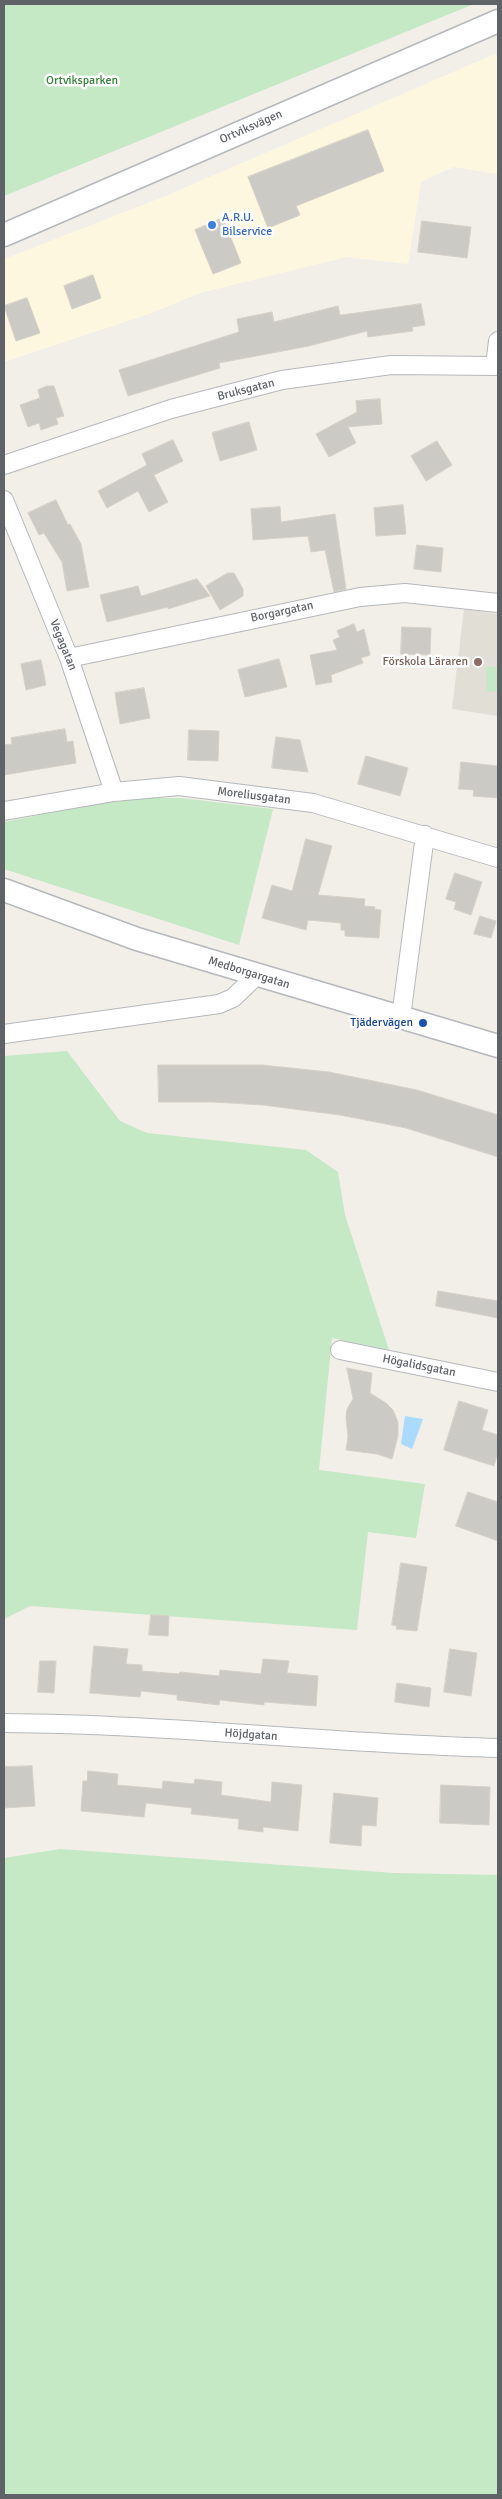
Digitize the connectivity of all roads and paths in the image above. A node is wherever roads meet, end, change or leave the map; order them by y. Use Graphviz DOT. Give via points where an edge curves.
graph roads {
  1 [pos="498,21"];
  2 [pos="4,236"];
  3 [pos="498,341"];
  4 [pos="497,366"];
  5 [pos="4,465"];
  6 [pos="4,500"];
  7 [pos="498,603"];
  8 [pos="69,658"];
  9 [pos="114,792"];
  10 [pos="4,811"];
  11 [pos="425,835"];
  12 [pos="498,858"];
  13 [pos="4,890"];
  14 [pos="256,976"];
  15 [pos="401,1017"];
  16 [pos="4,1034"];
  17 [pos="498,1046"];
  18 [pos="340,1350"];
  19 [pos="498,1382"];
  20 [pos="4,1723"];
  21 [pos="498,1748"];
  1 -- 2 [label="street, Ortviksvägen"];
  3 -- 4 [label="street"];
  4 -- 5 [label="street, Bruksgatan" via="391,365 282,380 171,409"];
  6 -- 8 [label="street, Vegagatan"];
  7 -- 8 [label="street, Borgargatan" via="406,593 360,597"];
  8 -- 9 [label="street, Vegagatan"];
  9 -- 10 [label="street, Moreliusgatan"];
  9 -- 11 [label="street, Moreliusgatan" via="179,786 313,803"];
  11 -- 12 [label="street, Moreliusgatan"];
  11 -- 15 [label="street"];
  13 -- 14 [label="street, Medborgargatan" via="137,939"];
  14 -- 15 [label="street, Medborgargatan"];
  14 -- 16 [label="street" via="233,998 219,1004"];
  15 -- 17 [label="street, Medborgargatan"];
  18 -- 19 [label="street, Högalidsgatan"];
  20 -- 21 [label="street, Höjdgatan" via="88,1724 407,1746"];
}
